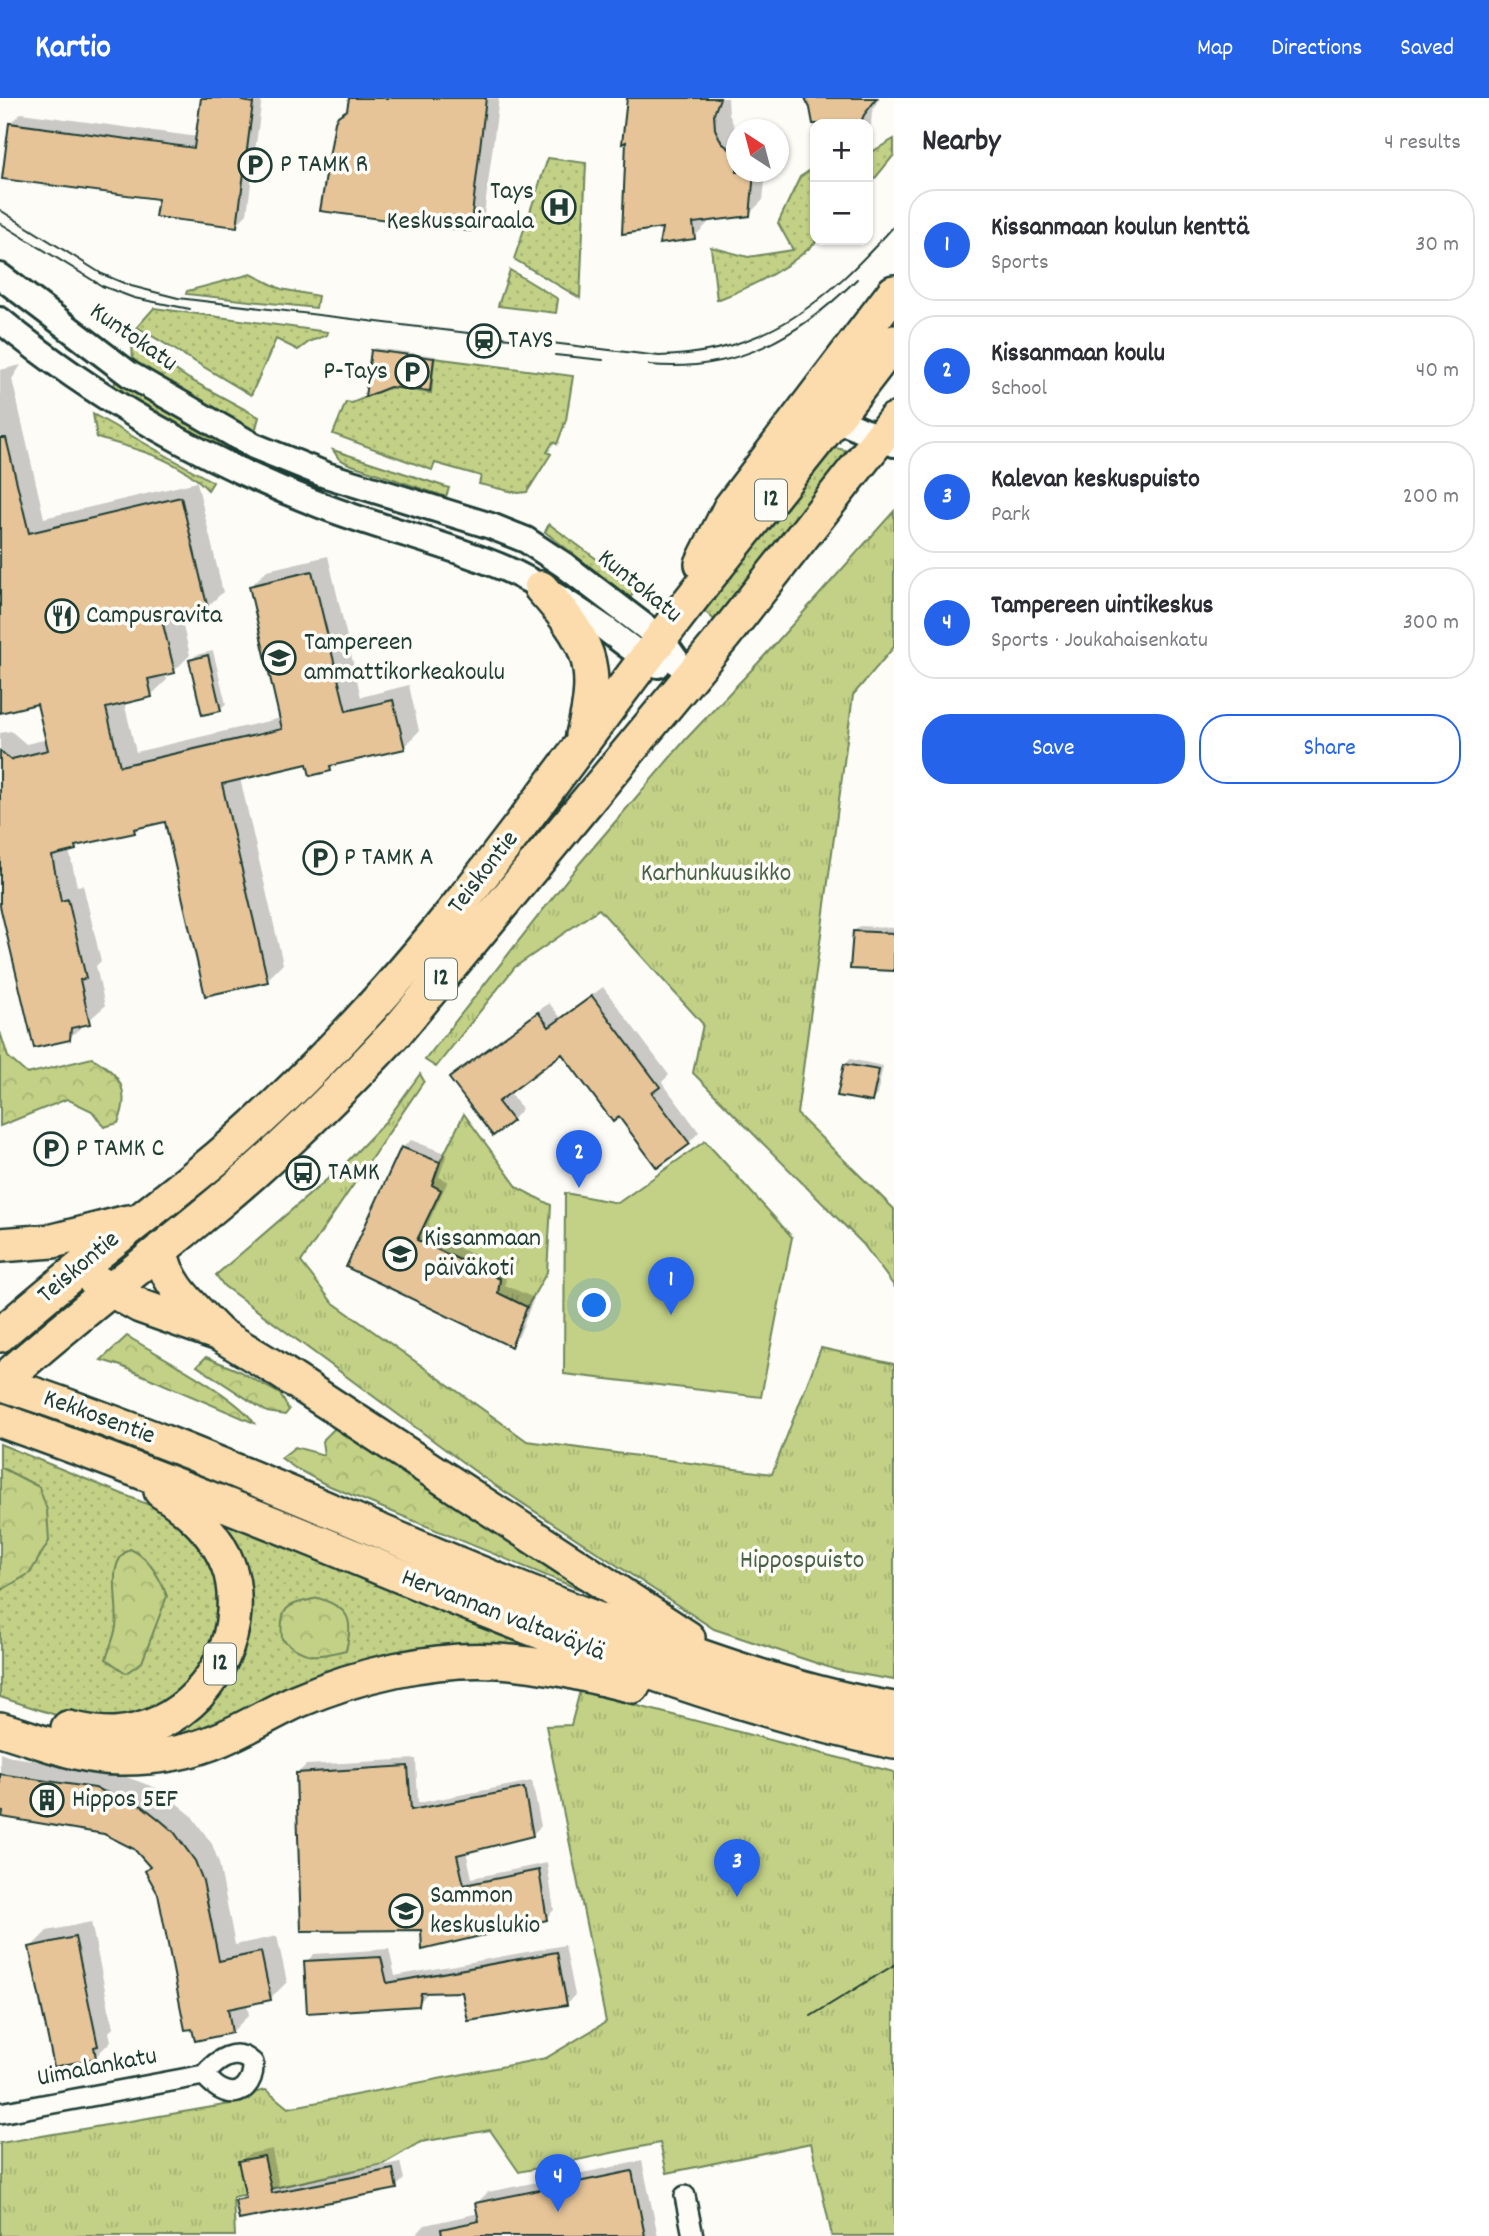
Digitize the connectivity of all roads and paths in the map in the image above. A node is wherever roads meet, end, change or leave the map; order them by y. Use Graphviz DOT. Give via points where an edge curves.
graph roads {
  1 [pos="0,276"];
  2 [pos="894,292"];
  3 [pos="0,320"];
  4 [pos="894,342"];
  5 [pos="805,407"];
  6 [pos="837,418"];
  7 [pos="890,434"];
  8 [pos="704,582"];
  9 [pos="541,588"];
  10 [pos="653,649"];
  11 [pos="689,678"];
  12 [pos="581,744"];
  13 [pos="137,1220"];
  14 [pos="53,1241"];
  15 [pos="0,1245"];
  16 [pos="161,1249"];
  17 [pos="76,1269"];
  18 [pos="110,1290"];
  19 [pos="10,1326"];
  20 [pos="64,1328"];
  21 [pos="219,1334"];
  22 [pos="0,1383"];
  23 [pos="0,1420"];
  24 [pos="198,1455"];
  25 [pos="122,1464"];
  26 [pos="731,1666"];
  27 [pos="701,1689"];
  28 [pos="0,1707"];
  29 [pos="894,1709"];
  30 [pos="0,1729"];
  31 [pos="894,1742"];
  32 [pos="204,2075"];
  33 [pos="0,2113"];
  34 [pos="685,2196"];
  35 [pos="693,2236"];
  1 -- 10 [label="street, Kuntokatu" via="129,374 212,424 291,462 526,540 564,565"];
  2 -- 5 [label="highway, 12"];
  3 -- 9 [label="street, Kuntokatu" via="117,403 232,466 320,505 479,558"];
  4 -- 6 [label="highway, Teiskontie / 12"];
  5 -- 6 [label="street"];
  5 -- 8 [label="highway, 12" via="730,508 702,565"];
  6 -- 7 [label="street"];
  6 -- 8 [label="highway, Teiskontie / 12"];
  7 -- 11 [label="highway, Teiskontie / 12"];
  8 -- 10 [label="highway, Teiskontie / 12"];
  9 -- 10 [label="street, Kuntokatu" via="604,628"];
  9 -- 12 [label="highway" via="574,629 589,662 593,685"];
  10 -- 11 [label="street, Kuntokatu"];
  10 -- 12 [label="highway, Teiskontie / 12"];
  11 -- 16 [label="highway, Teiskontie / 12" via="397,1031 279,1149"];
  12 -- 13 [label="highway, Teiskontie / 12" via="440,928 349,1031 201,1171"];
  13 -- 14 [label="highway, 12"];
  13 -- 17 [label="highway, Teiskontie"];
  14 -- 15 [label="highway, 12"];
  14 -- 17 [label="highway"];
  16 -- 18 [label="highway, Teiskontie / 12"];
  16 -- 21 [label="highway" via="176,1287"];
  17 -- 18 [label="highway"];
  17 -- 19 [label="highway, Teiskontie"];
  17 -- 20 [label="highway" via="80,1283 77,1310"];
  18 -- 20 [label="highway, Teiskontie / 12"];
  18 -- 21 [label="highway"];
  20 -- 22 [label="highway, Teiskontie / 12"];
  21 -- 26 [label="highway"];
  22 -- 24 [label="highway, Kekkosentie / 12"];
  23 -- 25 [label="highway, Kekkosentie / 12"];
  24 -- 26 [label="highway, Hervannan valtaväylä" via="542,1599"];
  25 -- 27 [label="highway, Hervannan valtaväylä" via="529,1628"];
  25 -- 28 [label="highway, 12" via="178,1502 221,1550 234,1585 233,1627 218,1669 199,1695 171,1717 114,1734 63,1727"];
  26 -- 29 [label="highway, Hervannan valtaväylä"];
  27 -- 30 [label="highway" via="655,1692 570,1670 464,1661 357,1681 299,1701 221,1739 176,1753 121,1758 91,1755"];
  27 -- 31 [label="highway, Hervannan valtaväylä"];
  32 -- 33 [label="street, Uimalankatu"];
  34 -- 35 [label="street"];
}
